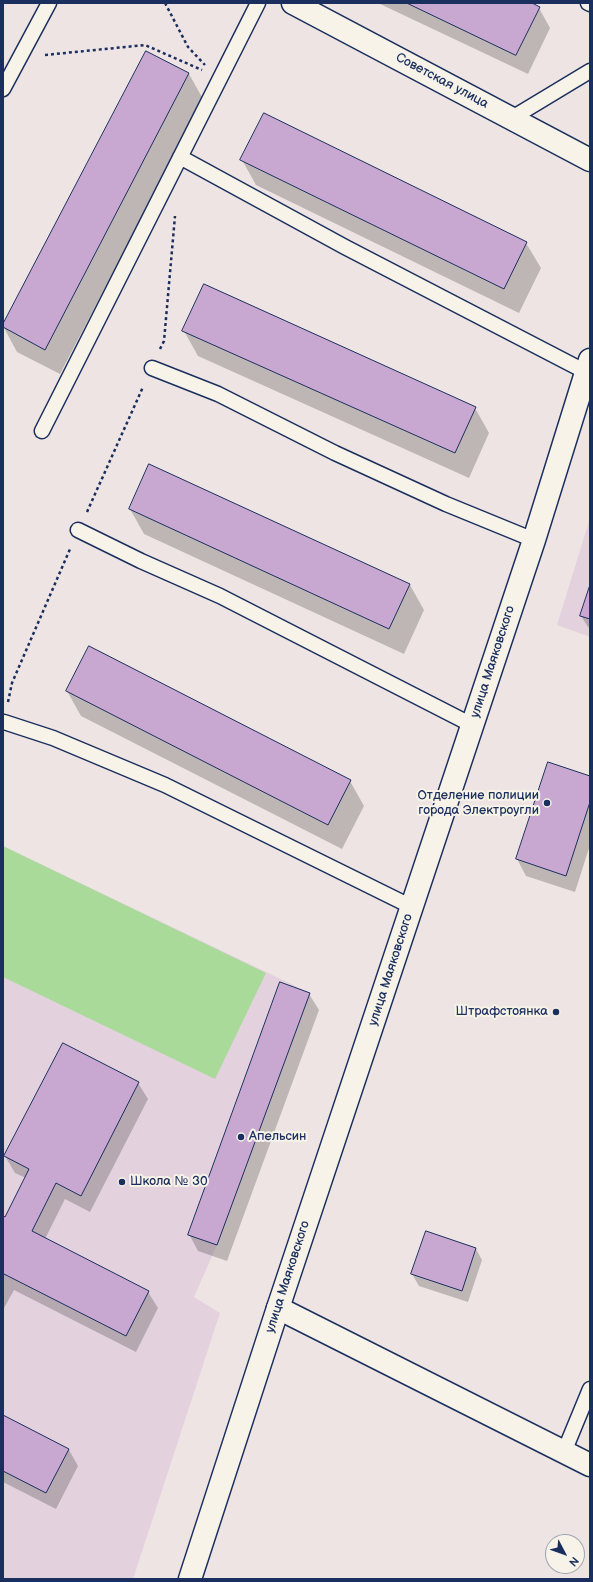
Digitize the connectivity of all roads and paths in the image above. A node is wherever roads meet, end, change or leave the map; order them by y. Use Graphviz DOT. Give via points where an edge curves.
graph roads {
  1 [pos="50,3"];
  2 [pos="165,3"];
  3 [pos="258,3"];
  4 [pos="293,3"];
  5 [pos="20,58"];
  6 [pos="8,68"];
  7 [pos="590,71"];
  8 [pos="219,80"];
  9 [pos="3,89"];
  10 [pos="512,118"];
  11 [pos="180,157"];
  12 [pos="590,160"];
  13 [pos="176,211"];
  14 [pos="588,366"];
  15 [pos="152,368"];
  16 [pos="42,431"];
  17 [pos="78,530"];
  18 [pos="534,540"];
  19 [pos="4,722"];
  20 [pos="472,725"];
  21 [pos="412,907"];
  22 [pos="278,1308"];
  23 [pos="590,1389"];
  24 [pos="564,1452"];
  25 [pos="590,1466"];
  26 [pos="190,1579"];
  1 -- 5 [label="lane"];
  2 -- 8 [label="path" via="188,47"];
  3 -- 8 [label="lane"];
  4 -- 10 [label="street, Советская улица"];
  5 -- 6 [label="lane"];
  5 -- 8 [label="path" via="145,45 195,65"];
  6 -- 9 [label="lane"];
  7 -- 10 [label="lane"];
  8 -- 11 [label="lane"];
  10 -- 12 [label="street, Советская улица"];
  11 -- 14 [label="lane" via="345,247"];
  11 -- 16 [label="lane"];
  13 -- 15 [label="path" via="164,341"];
  14 -- 18 [label="street, улица Маяковского"];
  15 -- 17 [label="path"];
  15 -- 18 [label="lane" via="218,394 335,453 446,504"];
  17 -- 19 [label="path" via="12,683"];
  17 -- 20 [label="lane" via="220,596"];
  18 -- 20 [label="street, улица Маяковского"];
  19 -- 21 [label="lane" via="53,738 165,785"];
  20 -- 21 [label="street, улица Маяковского"];
  21 -- 22 [label="street, улица Маяковского"];
  22 -- 24 [label="street"];
  22 -- 26 [label="street, улица Маяковского"];
  23 -- 24 [label="lane"];
  24 -- 25 [label="street"];
}
